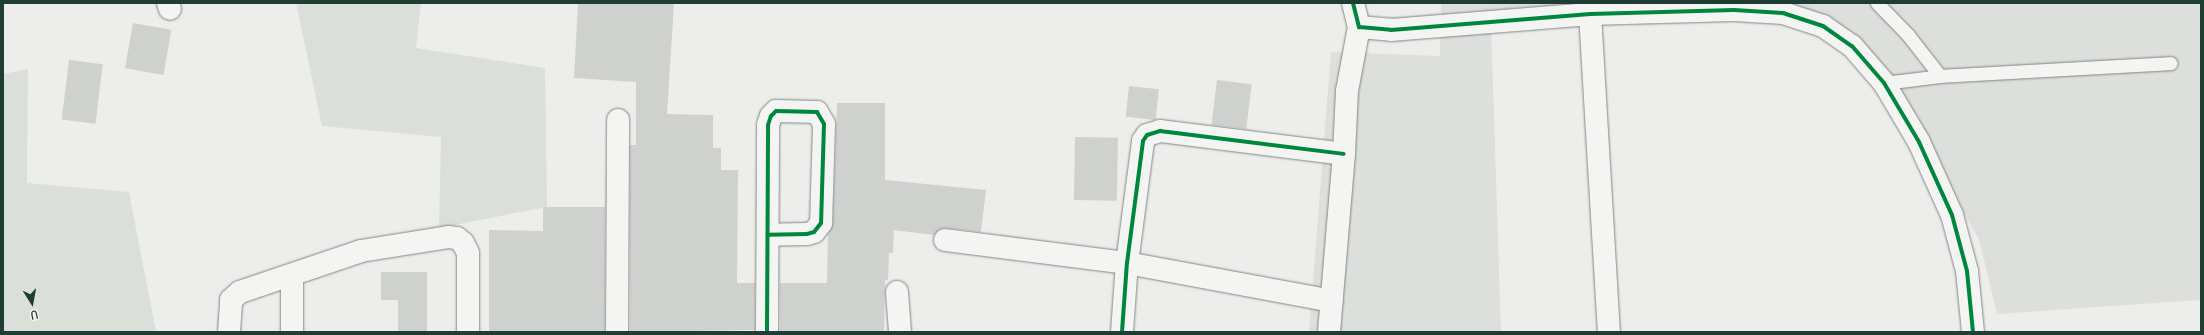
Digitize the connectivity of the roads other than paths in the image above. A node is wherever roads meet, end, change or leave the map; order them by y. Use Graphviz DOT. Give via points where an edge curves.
graph roads {
  1 [pos="1353,3"];
  2 [pos="1877,3"];
  3 [pos="1590,14"];
  4 [pos="1359,27"];
  5 [pos="2172,63"];
  6 [pos="1940,76"];
  7 [pos="1884,83"];
  8 [pos="618,120"];
  9 [pos="1344,154"];
  10 [pos="768,235"];
  11 [pos="945,240"];
  12 [pos="1127,264"];
  13 [pos="292,275"];
  14 [pos="897,292"];
  15 [pos="1332,301"];
  16 [pos="229,332"];
  17 [pos="292,332"];
  18 [pos="468,332"];
  19 [pos="616,332"];
  20 [pos="767,332"];
  21 [pos="900,332"];
  22 [pos="1122,332"];
  23 [pos="1329,332"];
  24 [pos="1609,332"];
  25 [pos="1973,332"];
  1 -- 4 [label="street"];
  2 -- 6 [label="lane" via="1908,35"];
  3 -- 4 [label="street" via="1391,30"];
  3 -- 7 [label="street" via="1734,10 1783,13 1823,26 1852,46"];
  3 -- 24 [label="street"];
  4 -- 9 [label="street" via="1347,91"];
  5 -- 6 [label="lane"];
  6 -- 7 [label="lane"];
  7 -- 25 [label="street" via="1920,142 1952,215 1967,271"];
  8 -- 19 [label="street"];
  9 -- 12 [label="street" via="1160,131 1147,135 1143,141"];
  9 -- 15 [label="street"];
  10 -- 10 [label="street" via="807,234 814,232 821,223 824,124 817,112 776,111 771,116 767,139"];
  10 -- 20 [label="street"];
  11 -- 12 [label="street"];
  12 -- 15 [label="street"];
  12 -- 22 [label="street"];
  13 -- 16 [label="street" via="240,292 231,300"];
  13 -- 17 [label="street"];
  13 -- 18 [label="street" via="361,251 401,243 457,238 468,253"];
  14 -- 21 [label="street"];
  15 -- 23 [label="street"];
}
